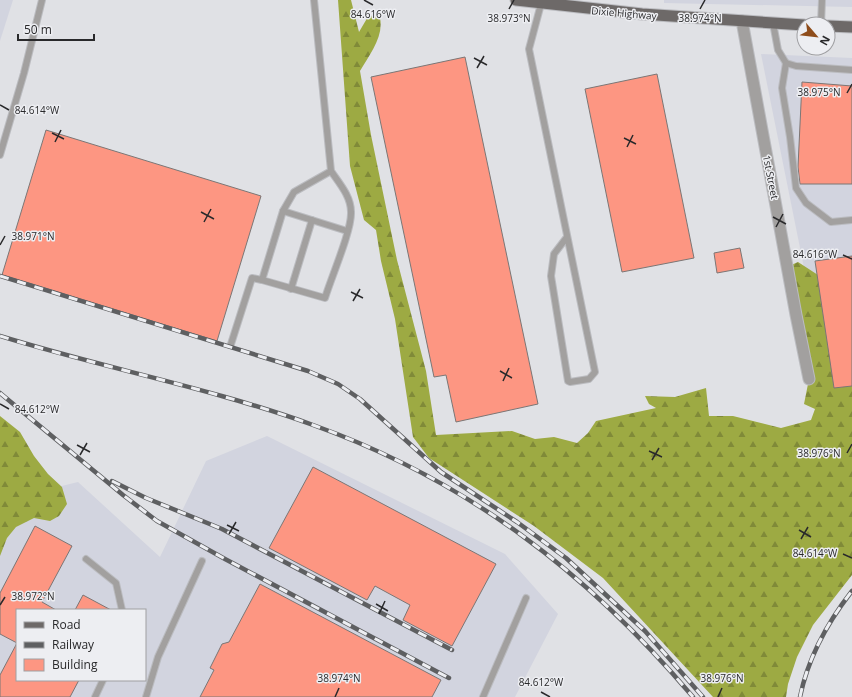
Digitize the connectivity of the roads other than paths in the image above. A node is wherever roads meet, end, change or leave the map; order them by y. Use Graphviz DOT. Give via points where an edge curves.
graph roads {
  1 [pos="42,0"];
  2 [pos="314,0"];
  3 [pos="516,0"];
  4 [pos="822,0"];
  5 [pos="541,4"];
  6 [pos="821,16"];
  7 [pos="742,22"];
  8 [pos="773,23"];
  9 [pos="796,24"];
  10 [pos="836,26"];
  11 [pos="852,27"];
  12 [pos="786,63"];
  13 [pos="852,70"];
  14 [pos="0,155"];
  15 [pos="330,171"];
  16 [pos="283,211"];
  17 [pos="312,220"];
  18 [pos="852,220"];
  19 [pos="347,231"];
  20 [pos="566,236"];
  21 [pos="262,280"];
  22 [pos="291,289"];
  23 [pos="231,344"];
  24 [pos="809,379"];
  25 [pos="86,560"];
  26 [pos="202,561"];
  27 [pos="526,598"];
  28 [pos="122,609"];
  29 [pos="103,681"];
  30 [pos="95,697"];
  31 [pos="146,697"];
  32 [pos="483,697"];
  1 -- 14 [label="lane"];
  2 -- 15 [label="lane"];
  3 -- 5 [label="main road, Dixie Highway"];
  4 -- 6 [label="lane"];
  5 -- 7 [label="main road, Dixie Highway"];
  5 -- 20 [label="lane" via="529,49"];
  7 -- 8 [label="main road, Dixie Highway"];
  7 -- 24 [label="street, 1st Street"];
  8 -- 9 [label="main road, Dixie Highway"];
  8 -- 12 [label="lane" via="778,50"];
  10 -- 11 [label="main road"];
  12 -- 13 [label="lane"];
  12 -- 18 [label="lane" via="782,88 796,188 806,203 831,222"];
  15 -- 16 [label="lane" via="294,192"];
  15 -- 19 [label="lane" via="347,194 351,212"];
  16 -- 17 [label="lane"];
  16 -- 21 [label="lane"];
  17 -- 19 [label="lane"];
  17 -- 22 [label="lane"];
  19 -- 22 [label="lane" via="325,298"];
  20 -- 20 [label="lane" via="594,372 589,379 570,382 551,276 554,254"];
  21 -- 22 [label="lane"];
  21 -- 23 [label="lane" via="252,278"];
  25 -- 28 [label="lane" via="116,582"];
  26 -- 31 [label="lane" via="158,657"];
  27 -- 32 [label="lane"];
  29 -- 30 [label="lane"];
}
